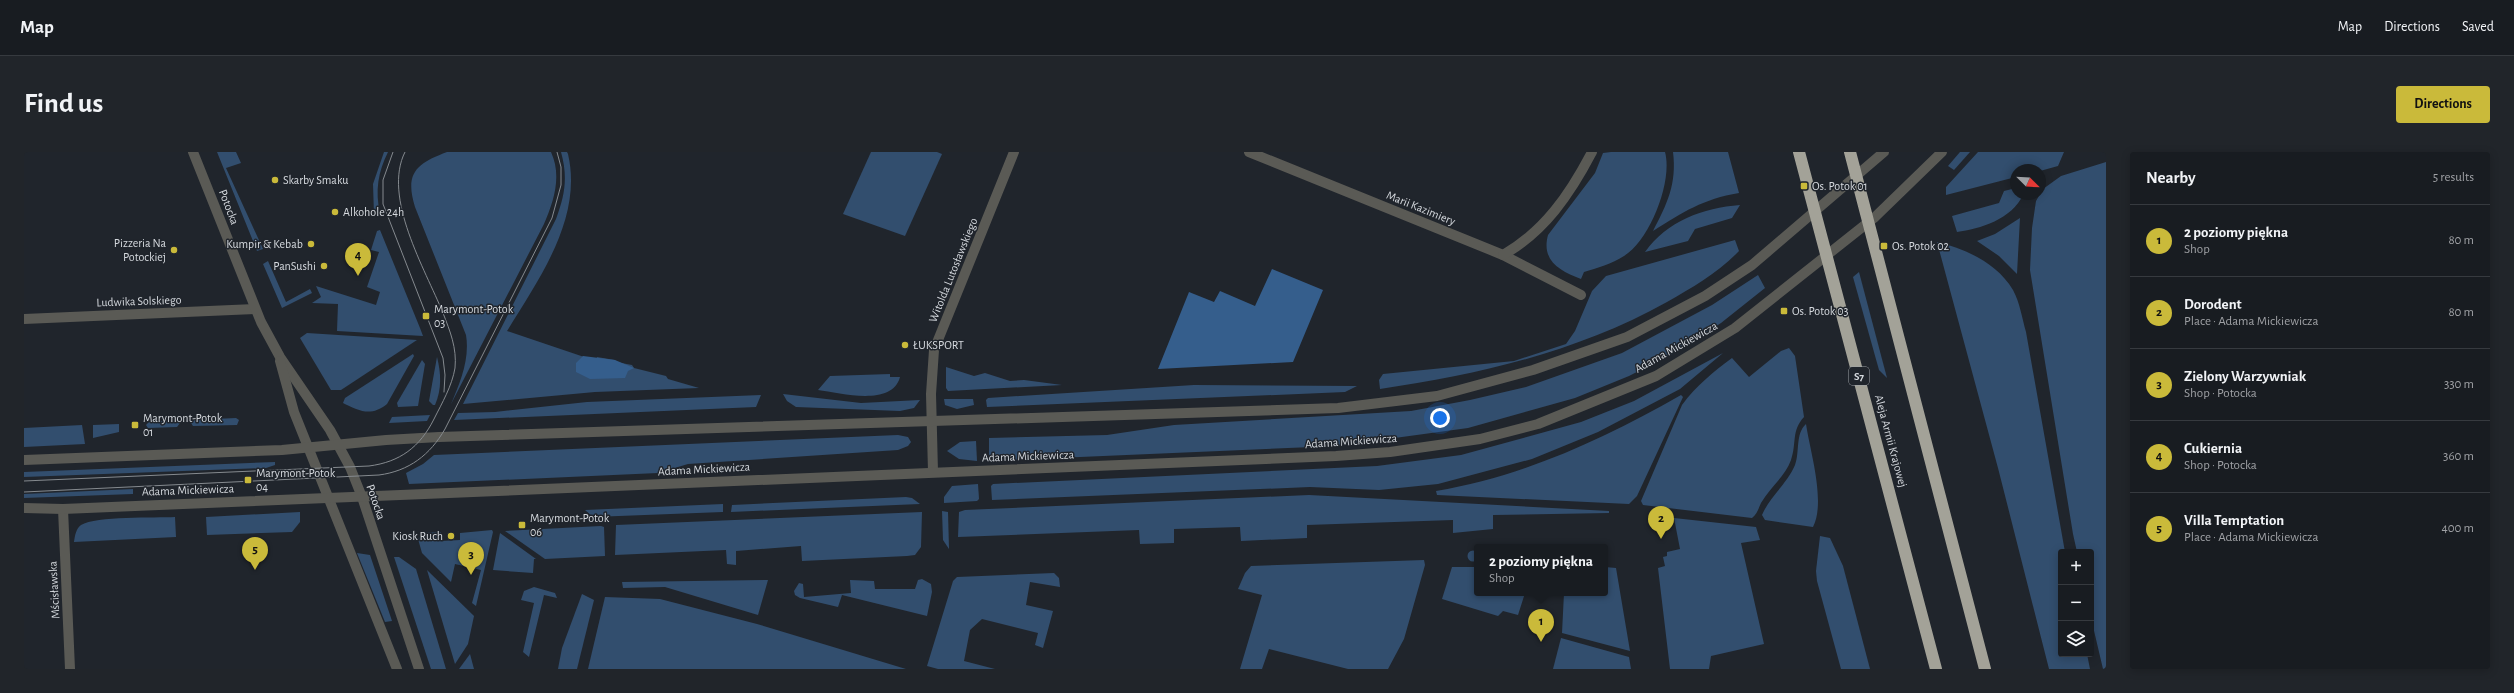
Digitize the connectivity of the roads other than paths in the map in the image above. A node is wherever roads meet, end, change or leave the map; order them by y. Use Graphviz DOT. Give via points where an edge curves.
graph roads {
  1 [pos="193,152"];
  2 [pos="1014,152"];
  3 [pos="1249,152"];
  4 [pos="1592,152"];
  5 [pos="1799,152"];
  6 [pos="1850,152"];
  7 [pos="1884,152"];
  8 [pos="1942,152"];
  9 [pos="1503,255"];
  10 [pos="1581,295"];
  11 [pos="255,309"];
  12 [pos="24,319"];
  13 [pos="280,357"];
  14 [pos="931,422"];
  15 [pos="338,444"];
  16 [pos="309,447"];
  17 [pos="24,460"];
  18 [pos="933,472"];
  19 [pos="362,497"];
  20 [pos="329,498"];
  21 [pos="24,508"];
  22 [pos="63,509"];
  23 [pos="70,669"];
  24 [pos="397,669"];
  25 [pos="419,669"];
  26 [pos="1936,669"];
  27 [pos="1985,669"];
  1 -- 11 [label="street, Potocka"];
  2 -- 14 [label="street, Witolda Lutosławskiego" via="934,350"];
  3 -- 9 [label="street, Marii Kazimiery"];
  4 -- 9 [label="street" via="1579,176 1549,219 1522,244"];
  5 -- 26 [label="highway, Aleja Armii Krajowej / S7"];
  6 -- 27 [label="highway"];
  7 -- 14 [label="street" via="1752,265 1705,296 1628,337 1533,370 1437,396 1338,408"];
  8 -- 18 [label="street, Adama Mickiewicza" via="1875,217 1735,328 1656,376 1538,424 1480,439 1397,451 1336,456"];
  9 -- 10 [label="street, Marii Kazimiery"];
  11 -- 12 [label="street, Ludwika Solskiego"];
  11 -- 13 [label="street, Potocka"];
  13 -- 15 [label="street, Potocka" via="319,411"];
  13 -- 16 [label="street, Potocka" via="288,395"];
  14 -- 15 [label="street" via="472,436"];
  14 -- 18 [label="street, Witolda Lutosławskiego"];
  15 -- 16 [label="street"];
  15 -- 19 [label="street, Potocka"];
  16 -- 17 [label="street"];
  16 -- 20 [label="street, Potocka"];
  18 -- 19 [label="street, Adama Mickiewicza"];
  19 -- 20 [label="street, Adama Mickiewicza"];
  19 -- 25 [label="street, Potocka"];
  20 -- 22 [label="street, Adama Mickiewicza"];
  20 -- 24 [label="street, Potocka"];
  21 -- 22 [label="street, Adama Mickiewicza"];
  22 -- 23 [label="street, Mścisławska"];
}
